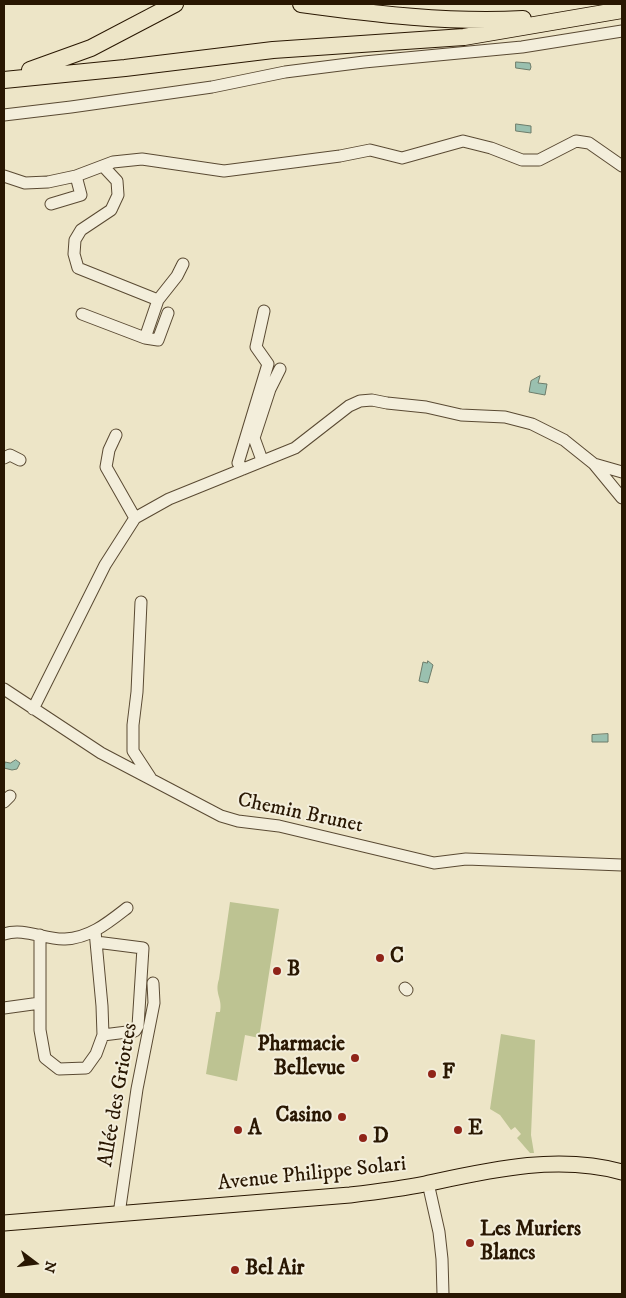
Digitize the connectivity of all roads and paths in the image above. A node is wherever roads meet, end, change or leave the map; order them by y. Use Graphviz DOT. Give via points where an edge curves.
graph roads {
  1 [pos="175,4"];
  2 [pos="301,4"];
  3 [pos="622,10"];
  4 [pos="600,14"];
  5 [pos="622,31"];
  6 [pos="4,79"];
  7 [pos="4,115"];
  8 [pos="103,166"];
  9 [pos="622,166"];
  10 [pos="4,176"];
  11 [pos="76,176"];
  12 [pos="51,204"];
  13 [pos="183,264"];
  14 [pos="158,300"];
  15 [pos="264,311"];
  16 [pos="168,313"];
  17 [pos="82,314"];
  18 [pos="145,338"];
  19 [pos="280,369"];
  20 [pos="116,435"];
  21 [pos="4,458"];
  22 [pos="20,460"];
  23 [pos="262,460"];
  24 [pos="594,464"];
  25 [pos="242,469"];
  26 [pos="622,472"];
  27 [pos="622,498"];
  28 [pos="135,518"];
  29 [pos="141,602"];
  30 [pos="4,689"];
  31 [pos="33,709"];
  32 [pos="150,777"];
  33 [pos="622,865"];
  34 [pos="127,908"];
  35 [pos="4,934"];
  36 [pos="40,935"];
  37 [pos="96,936"];
  38 [pos="153,983"];
  39 [pos="40,1003"];
  40 [pos="4,1008"];
  41 [pos="103,1035"];
  42 [pos="622,1172"];
  43 [pos="428,1183"];
  44 [pos="119,1214"];
  45 [pos="4,1223"];
  46 [pos="443,1294"];
  1 -- 6 [label="highway" via="91,48"];
  2 -- 4 [label="highway" via="364,13 482,20"];
  3 -- 4 [label="highway"];
  4 -- 6 [label="highway" via="464,36 273,50"];
  5 -- 7 [label="street" via="522,47 285,72 212,87"];
  8 -- 9 [label="street" via="142,160 224,171 370,150 402,158 463,141 522,160 539,160 576,141 589,143"];
  8 -- 11 [label="street"];
  8 -- 14 [label="street" via="117,181 118,195 111,210 81,230 75,240 78,268"];
  10 -- 11 [label="street" via="26,182 48,182"];
  11 -- 12 [label="street" via="81,195"];
  13 -- 14 [label="street" via="178,276"];
  14 -- 18 [label="street"];
  15 -- 25 [label="street" via="256,347 268,364 238,463"];
  16 -- 18 [label="street" via="158,340"];
  17 -- 18 [label="street"];
  19 -- 23 [label="street" via="254,438"];
  20 -- 28 [label="street" via="106,467"];
  21 -- 22 [label="street" via="10,455"];
  23 -- 24 [label="street" via="295,448 349,406 372,400 460,415 505,417 532,424 564,440"];
  23 -- 25 [label="street"];
  24 -- 26 [label="street"];
  24 -- 27 [label="street"];
  25 -- 28 [label="street" via="169,499"];
  28 -- 31 [label="street" via="105,565"];
  29 -- 32 [label="street" via="133,751"];
  30 -- 31 [label="street, Chemin Brunet"];
  31 -- 32 [label="street, Chemin Brunet" via="101,753"];
  32 -- 33 [label="street, Chemin Brunet" via="221,816 279,826 434,863 466,859"];
  34 -- 37 [label="street"];
  35 -- 36 [label="street"];
  36 -- 37 [label="street" via="64,939"];
  36 -- 39 [label="street"];
  37 -- 41 [label="street"];
  37 -- 41 [label="street" via="143,948 138,1026 135,1031"];
  38 -- 44 [label="street, Allée des Griottes" via="154,1003 137,1089"];
  39 -- 40 [label="street"];
  39 -- 41 [label="street" via="45,1058 60,1069 86,1068"];
  42 -- 43 [label="main road, Avenue Philippe Solari" via="588,1165 518,1166"];
  43 -- 44 [label="main road, Avenue Philippe Solari" via="350,1195"];
  43 -- 46 [label="street" via="439,1232"];
  44 -- 45 [label="main road, Avenue Philippe Solari"];
}
